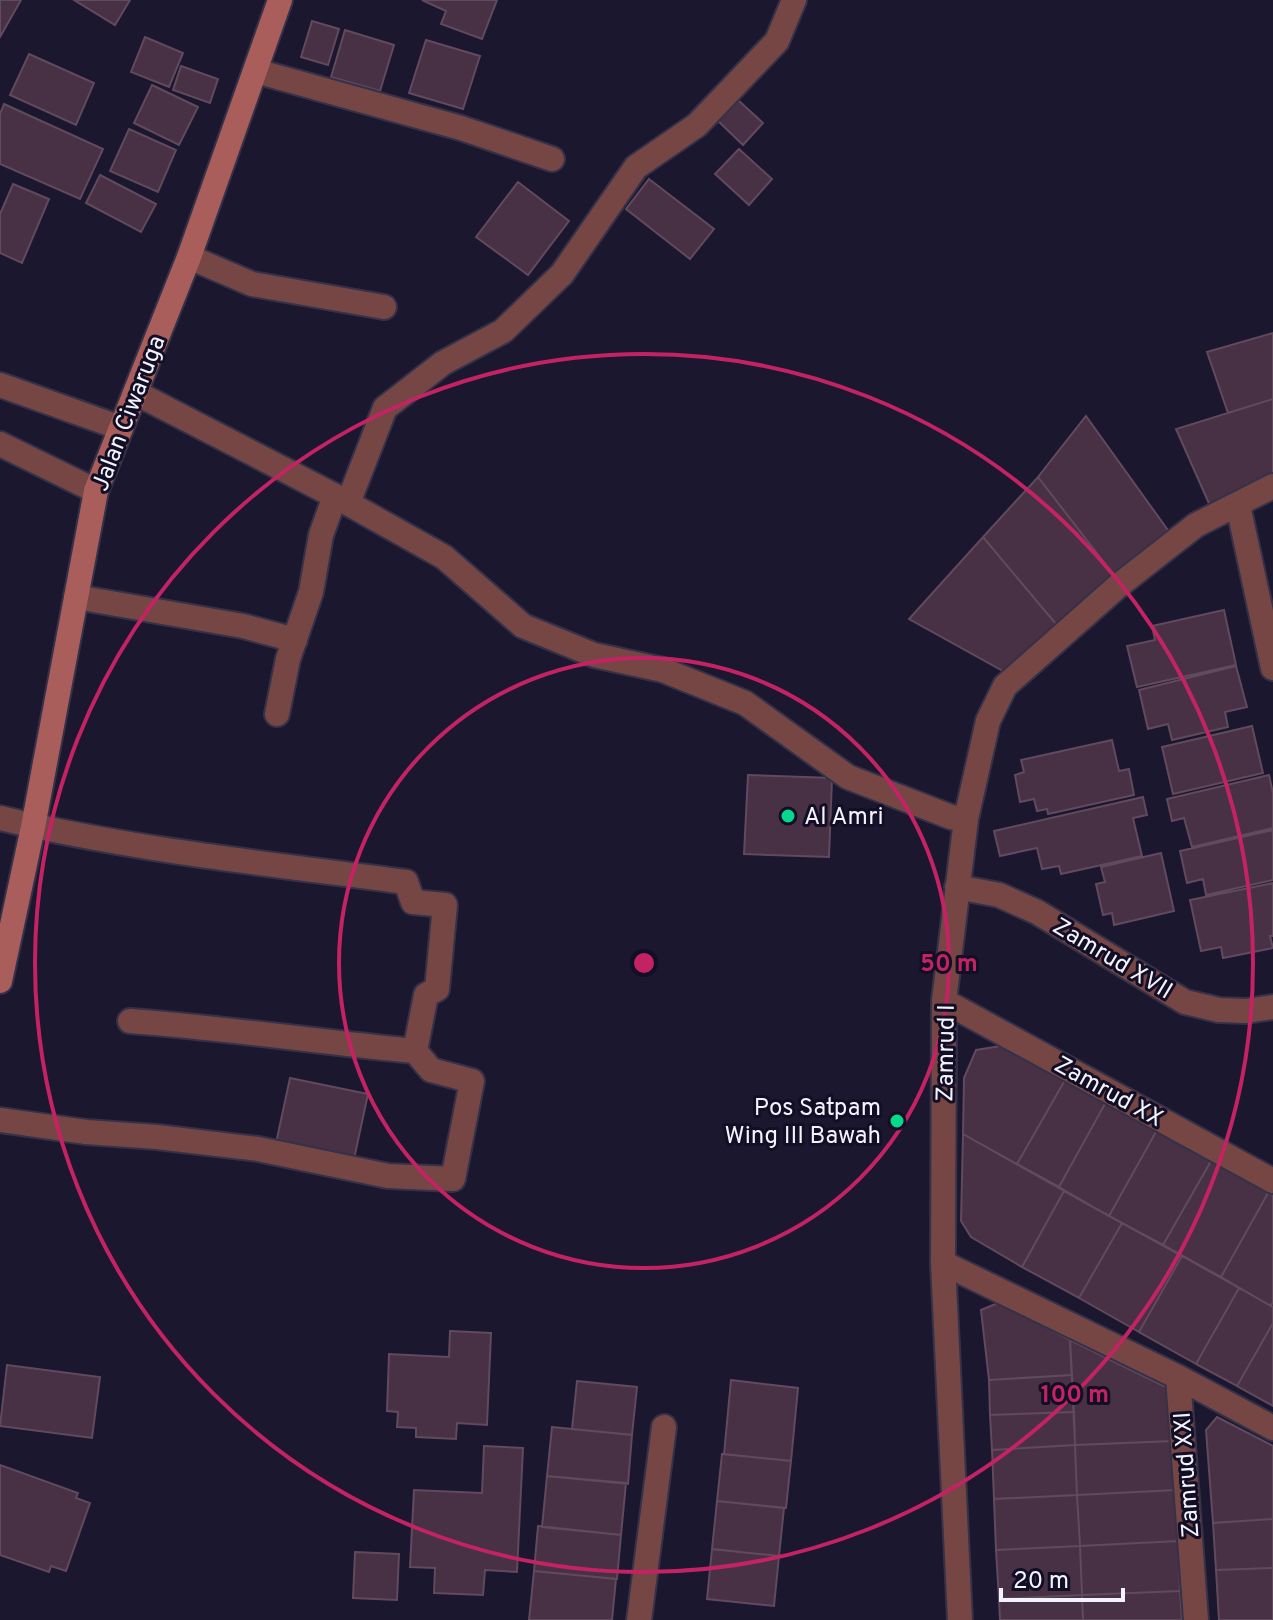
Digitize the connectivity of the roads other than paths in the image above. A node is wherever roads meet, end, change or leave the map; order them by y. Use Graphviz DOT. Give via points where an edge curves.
graph roads {
  1 [pos="280,0"];
  2 [pos="794,0"];
  3 [pos="256,71"];
  4 [pos="552,159"];
  5 [pos="189,257"];
  6 [pos="384,307"];
  7 [pos="0,385"];
  8 [pos="136,393"];
  9 [pos="121,428"];
  10 [pos="0,444"];
  11 [pos="1273,486"];
  12 [pos="96,491"];
  13 [pos="342,499"];
  14 [pos="1238,505"];
  15 [pos="76,597"];
  16 [pos="295,640"];
  17 [pos="1273,668"];
  18 [pos="277,714"];
  19 [pos="0,818"];
  20 [pos="966,819"];
  21 [pos="33,827"];
  22 [pos="957,887"];
  23 [pos="0,981"];
  24 [pos="944,1001"];
  25 [pos="1273,1007"];
  26 [pos="130,1021"];
  27 [pos="415,1051"];
  28 [pos="0,1120"];
  29 [pos="1273,1181"];
  30 [pos="943,1263"];
  31 [pos="1178,1377"];
  32 [pos="664,1427"];
  33 [pos="1273,1428"];
  34 [pos="639,1620"];
  35 [pos="960,1620"];
  36 [pos="1196,1620"];
  1 -- 3 [label="street, Jalan Ciwaruga"];
  2 -- 13 [label="street" via="777,41 697,125 636,167 552,284 503,331 443,363 385,408"];
  3 -- 4 [label="street"];
  3 -- 5 [label="street, Jalan Ciwaruga"];
  5 -- 6 [label="street" via="252,284"];
  5 -- 8 [label="street, Jalan Ciwaruga"];
  7 -- 9 [label="street"];
  8 -- 9 [label="street, Jalan Ciwaruga"];
  8 -- 13 [label="street"];
  9 -- 12 [label="street, Jalan Ciwaruga"];
  10 -- 12 [label="street"];
  11 -- 14 [label="street, Zamrud I"];
  12 -- 15 [label="street, Jalan Ciwaruga"];
  13 -- 16 [label="street" via="321,535"];
  13 -- 20 [label="street" via="444,557 523,626 594,655 663,670 745,703 848,777"];
  14 -- 17 [label="street"];
  14 -- 20 [label="street, Zamrud I" via="1196,525 1005,686 988,721"];
  15 -- 16 [label="street"];
  15 -- 21 [label="street, Jalan Ciwaruga"];
  16 -- 18 [label="street"];
  19 -- 21 [label="street"];
  20 -- 22 [label="street, Zamrud I"];
  21 -- 23 [label="street, Jalan Ciwaruga"];
  21 -- 27 [label="street" via="406,882 413,902 445,905 437,989 426,995"];
  22 -- 24 [label="street, Zamrud I"];
  22 -- 25 [label="street, Zamrud XVII" via="999,895 1037,912 1185,1002 1219,1010"];
  24 -- 29 [label="street, Zamrud XX"];
  24 -- 30 [label="street, Zamrud I"];
  26 -- 27 [label="street"];
  27 -- 28 [label="street" via="431,1070 472,1081 453,1179 388,1176 258,1149"];
  30 -- 31 [label="street"];
  30 -- 35 [label="street, Zamrud I"];
  31 -- 33 [label="street"];
  31 -- 36 [label="street, Zamrud XXI"];
  32 -- 34 [label="street"];
}
